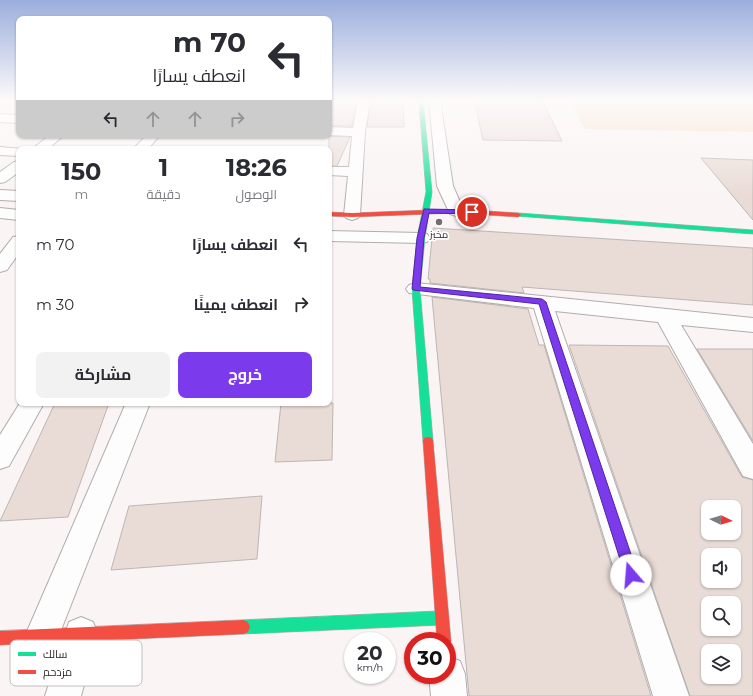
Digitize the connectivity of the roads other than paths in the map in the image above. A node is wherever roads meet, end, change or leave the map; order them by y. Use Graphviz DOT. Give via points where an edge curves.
graph roads {
  1 [pos="359,132"];
  2 [pos="424,132"];
  3 [pos="438,132"];
  4 [pos="54,138"];
  5 [pos="151,138"];
  6 [pos="43,146"];
  7 [pos="143,146"];
  8 [pos="0,151"];
  9 [pos="16,152"];
  10 [pos="16,166"];
  11 [pos="332,171"];
  12 [pos="356,172"];
  13 [pos="0,179"];
  14 [pos="0,195"];
  15 [pos="16,196"];
  16 [pos="426,211"];
  17 [pos="456,211"];
  18 [pos="0,213"];
  19 [pos="332,214"];
  20 [pos="16,215"];
  21 [pos="352,216"];
  22 [pos="753,232"];
  23 [pos="332,236"];
  24 [pos="421,238"];
  25 [pos="16,245"];
  26 [pos="0,266"];
  27 [pos="416,289"];
  28 [pos="542,302"];
  29 [pos="666,318"];
  30 [pos="753,325"];
  31 [pos="30,406"];
  32 [pos="137,406"];
  33 [pos="0,458"];
  34 [pos="753,468"];
  35 [pos="441,618"];
  36 [pos="443,632"];
  37 [pos="81,634"];
  38 [pos="42,636"];
  39 [pos="0,638"];
  40 [pos="79,640"];
  41 [pos="448,684"];
  42 [pos="66,686"];
  43 [pos="63,696"];
  44 [pos="449,696"];
  45 [pos="671,696"];
  1 -- 12 [label="street"];
  2 -- 16 [label="street" via="429,192"];
  3 -- 17 [label="street" via="445,186"];
  4 -- 6 [label="street"];
  5 -- 7 [label="street"];
  8 -- 9 [label="street"];
  10 -- 13 [label="street"];
  11 -- 12 [label="street"];
  12 -- 21 [label="street"];
  14 -- 15 [label="street"];
  16 -- 17 [label="street"];
  16 -- 21 [label="street"];
  16 -- 24 [label="street"];
  17 -- 22 [label="street"];
  18 -- 20 [label="street"];
  19 -- 21 [label="street"];
  23 -- 24 [label="street"];
  24 -- 27 [label="street"];
  25 -- 26 [label="street"];
  27 -- 28 [label="street"];
  27 -- 35 [label="street"];
  28 -- 29 [label="street"];
  28 -- 45 [label="street"];
  29 -- 30 [label="street"];
  29 -- 34 [label="street"];
  31 -- 33 [label="street"];
  32 -- 38 [label="street"];
  35 -- 36 [label="street"];
  35 -- 37 [label="street"];
  37 -- 38 [label="street"];
  37 -- 40 [label="street"];
  38 -- 39 [label="street"];
  41 -- 44 [label="street"];
  42 -- 43 [label="street"];
}
